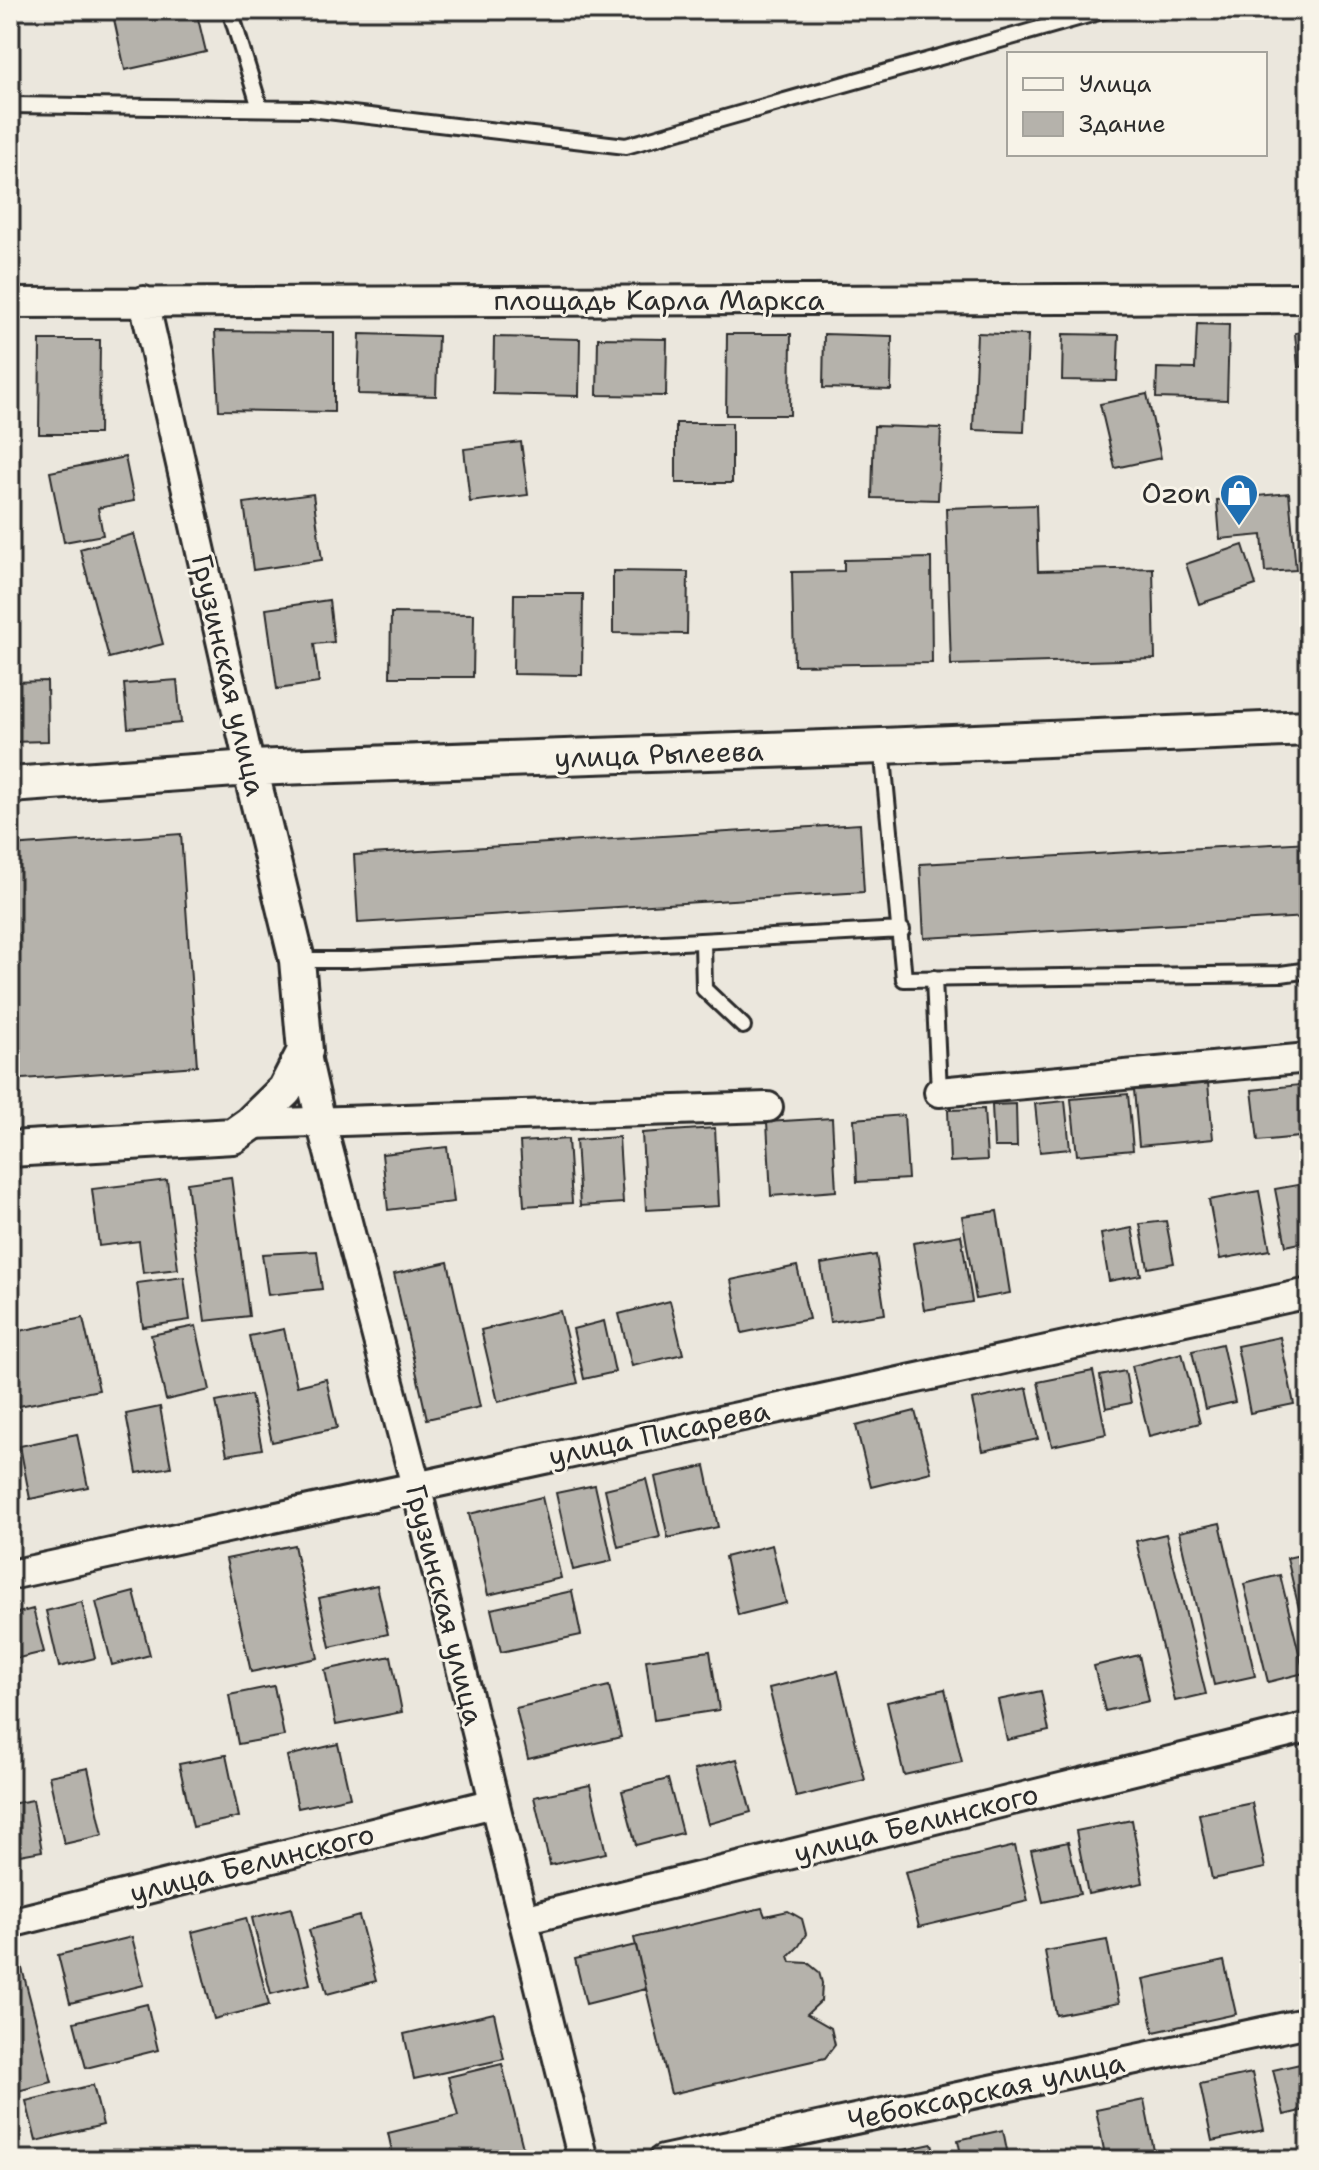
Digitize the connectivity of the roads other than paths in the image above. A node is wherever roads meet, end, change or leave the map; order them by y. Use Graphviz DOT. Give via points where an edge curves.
graph roads {
  1 [pos="230,10"];
  2 [pos="1106,10"];
  3 [pos="10,105"];
  4 [pos="260,108"];
  5 [pos="1309,298"];
  6 [pos="144,301"];
  7 [pos="10,303"];
  8 [pos="1309,728"];
  9 [pos="882,746"];
  10 [pos="250,768"];
  11 [pos="10,785"];
  12 [pos="902,930"];
  13 [pos="703,941"];
  14 [pos="297,960"];
  15 [pos="1309,970"];
  16 [pos="934,978"];
  17 [pos="743,1026"];
  18 [pos="305,1051"];
  19 [pos="1309,1058"];
  20 [pos="939,1092"];
  21 [pos="768,1107"];
  22 [pos="321,1122"];
  23 [pos="250,1124"];
  24 [pos="10,1149"];
  25 [pos="1309,1293"];
  26 [pos="416,1486"];
  27 [pos="10,1575"];
  28 [pos="1309,1727"];
  29 [pos="494,1803"];
  30 [pos="523,1920"];
  31 [pos="10,1923"];
  32 [pos="1309,2022"];
  33 [pos="583,2160"];
  34 [pos="663,2160"];
  1 -- 4 [label="lane"];
  2 -- 4 [label="lane" via="626,146 310,109"];
  3 -- 4 [label="lane"];
  5 -- 6 [label="street, площадь Карла Маркса"];
  6 -- 7 [label="street, площадь Карла Маркса"];
  6 -- 10 [label="street, Грузинская улица"];
  8 -- 9 [label="street, улица Рылеева"];
  9 -- 10 [label="street, улица Рылеева"];
  9 -- 12 [label="lane"];
  10 -- 11 [label="street, улица Рылеева"];
  10 -- 14 [label="street, Грузинская улица"];
  12 -- 13 [label="lane"];
  12 -- 16 [label="lane" via="904,979"];
  13 -- 14 [label="lane"];
  13 -- 17 [label="lane" via="704,989"];
  14 -- 18 [label="street, Грузинская улица"];
  15 -- 16 [label="lane"];
  16 -- 20 [label="lane"];
  18 -- 22 [label="street, Грузинская улица"];
  18 -- 23 [label="street" via="285,1090"];
  19 -- 20 [label="street"];
  21 -- 22 [label="street"];
  22 -- 23 [label="street"];
  22 -- 26 [label="street, Грузинская улица"];
  23 -- 24 [label="street" via="233,1136"];
  25 -- 26 [label="street, улица Писарева"];
  26 -- 27 [label="street, улица Писарева"];
  26 -- 29 [label="street, Грузинская улица"];
  28 -- 30 [label="street, улица Белинского"];
  29 -- 30 [label="street, Грузинская улица"];
  29 -- 31 [label="street, улица Белинского"];
  30 -- 33 [label="street, Грузинская улица"];
  32 -- 34 [label="street, Чебоксарская улица"];
}
